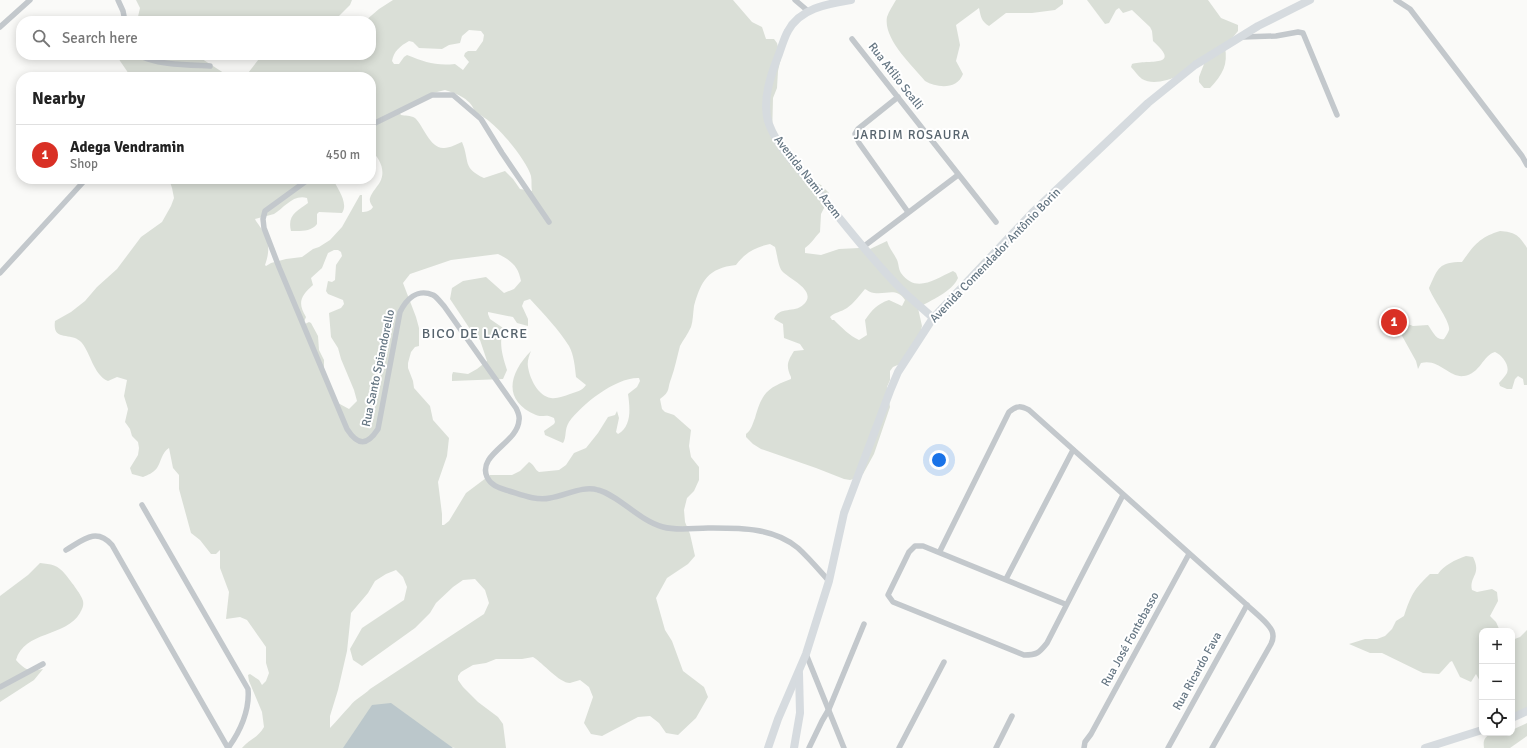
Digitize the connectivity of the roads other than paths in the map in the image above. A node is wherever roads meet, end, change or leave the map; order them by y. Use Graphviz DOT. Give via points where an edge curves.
graph roads {
  1 [pos="30,0"];
  2 [pos="118,0"];
  3 [pos="795,0"];
  4 [pos="850,0"];
  5 [pos="1310,0"];
  6 [pos="1396,0"];
  7 [pos="808,11"];
  8 [pos="124,16"];
  9 [pos="0,27"];
  10 [pos="1241,37"];
  11 [pos="852,39"];
  12 [pos="153,60"];
  13 [pos="210,66"];
  14 [pos="898,97"];
  15 [pos="1337,115"];
  16 [pos="376,123"];
  17 [pos="1527,165"];
  18 [pos="958,175"];
  19 [pos="81,184"];
  20 [pos="302,184"];
  21 [pos="908,212"];
  22 [pos="549,222"];
  23 [pos="996,222"];
  24 [pos="864,247"];
  25 [pos="0,273"];
  26 [pos="932,318"];
  27 [pos="1073,450"];
  28 [pos="1123,494"];
  29 [pos="142,505"];
  30 [pos="66,550"];
  31 [pos="940,551"];
  32 [pos="1189,554"];
  33 [pos="1006,579"];
  34 [pos="829,581"];
  35 [pos="1066,604"];
  36 [pos="1247,605"];
  37 [pos="864,624"];
  38 [pos="806,654"];
  39 [pos="944,662"];
  40 [pos="42,664"];
  41 [pos="799,671"];
  42 [pos="0,687"];
  43 [pos="829,709"];
  44 [pos="1527,711"];
  45 [pos="1012,716"];
  46 [pos="1515,717"];
  47 [pos="1479,731"];
  48 [pos="228,748"];
  49 [pos="768,748"];
  50 [pos="794,748"];
  51 [pos="809,748"];
  52 [pos="844,748"];
  53 [pos="899,748"];
  54 [pos="996,748"];
  55 [pos="1084,748"];
  56 [pos="1168,748"];
  57 [pos="1212,748"];
  58 [pos="1425,748"];
  1 -- 9 [label="street"];
  2 -- 8 [label="street"];
  3 -- 7 [label="street"];
  4 -- 7 [label="main road, Avenida Nami Azem" via="823,5"];
  5 -- 10 [label="main road, Avenida Comendador Antônio Borin"];
  6 -- 17 [label="street" via="1410,9"];
  7 -- 24 [label="main road, Avenida Nami Azem" via="788,31 776,61 768,91 766,109 769,123 786,153"];
  10 -- 15 [label="street" via="1303,33"];
  10 -- 26 [label="main road, Avenida Comendador Antônio Borin" via="1196,65 1148,103 1032,213"];
  11 -- 14 [label="street, Rua Atílio Scalli"];
  12 -- 13 [label="street"];
  14 -- 18 [label="street, Rua Atílio Scalli"];
  14 -- 21 [label="street" via="858,128 855,134"];
  16 -- 22 [label="street" via="432,95 453,95 481,119"];
  18 -- 21 [label="street"];
  18 -- 23 [label="street, Rua Atílio Scalli"];
  19 -- 25 [label="street"];
  20 -- 34 [label="street, Rua Santo Spiandorello" via="265,211 264,228 352,437 359,442 366,442 373,438 378,429 400,312 406,301 413,295 433,295 444,306 516,408 520,419 512,436 489,458 485,466 490,483 535,499 549,499 584,489 597,489 654,525 668,529 759,530 780,537 797,548"];
  21 -- 24 [label="street"];
  24 -- 26 [label="main road, Avenida Nami Azem"];
  26 -- 34 [label="main road, Avenida Comendador Antônio Borin" via="898,372 890,391 844,513"];
  27 -- 28 [label="street"];
  27 -- 31 [label="street" via="1029,410 1020,406 1015,407 1000,428"];
  27 -- 33 [label="street"];
  28 -- 32 [label="street"];
  28 -- 35 [label="street"];
  29 -- 48 [label="street" via="248,690 248,703 242,725"];
  30 -- 48 [label="street" via="92,536 106,538 112,545"];
  31 -- 33 [label="street"];
  31 -- 35 [label="street" via="916,546 909,552 889,591 888,595 893,602 1024,655 1035,655 1042,649"];
  32 -- 36 [label="street"];
  32 -- 55 [label="street, Rua José Fontebasso"];
  33 -- 35 [label="street"];
  34 -- 38 [label="main road, Avenida Comendador Antônio Borin"];
  36 -- 56 [label="street, Rua Ricardo Fava"];
  36 -- 57 [label="street" via="1269,626 1273,638"];
  37 -- 43 [label="street"];
  38 -- 41 [label="main road, Avenida Comendador Antônio Borin"];
  38 -- 43 [label="street"];
  39 -- 53 [label="street"];
  40 -- 42 [label="street"];
  41 -- 49 [label="main road, Avenida Comendador Antônio Borin"];
  41 -- 50 [label="main road" via="800,713"];
  43 -- 51 [label="street"];
  43 -- 52 [label="street"];
  44 -- 46 [label="main road"];
  45 -- 54 [label="street"];
  47 -- 58 [label="main road"];
}
